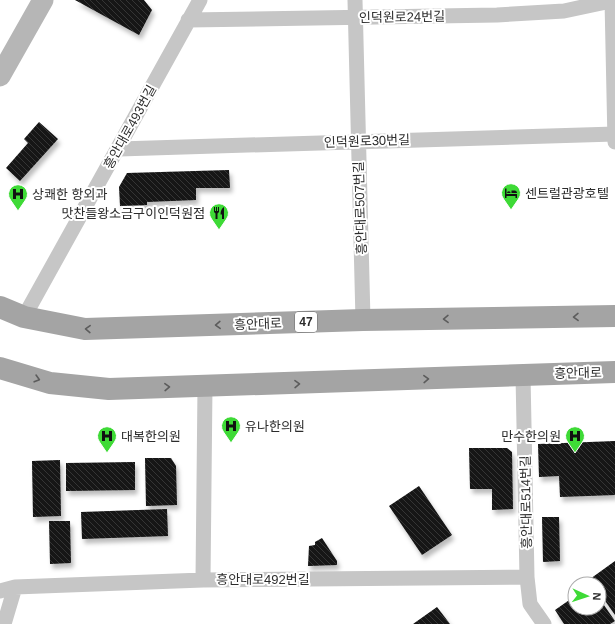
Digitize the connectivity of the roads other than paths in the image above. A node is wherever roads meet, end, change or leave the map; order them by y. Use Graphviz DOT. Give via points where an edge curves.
graph roads {
  1 [pos="43,0"];
  2 [pos="200,0"];
  3 [pos="355,0"];
  4 [pos="613,0"];
  5 [pos="356,18"];
  6 [pos="188,20"];
  7 [pos="0,76"];
  8 [pos="615,134"];
  9 [pos="358,142"];
  10 [pos="615,142"];
  11 [pos="119,149"];
  12 [pos="0,307"];
  13 [pos="615,316"];
  14 [pos="24,317"];
  15 [pos="363,320"];
  16 [pos="0,368"];
  17 [pos="615,372"];
  18 [pos="523,374"];
  19 [pos="205,386"];
  20 [pos="527,577"];
  21 [pos="203,580"];
  22 [pos="15,587"];
  23 [pos="0,591"];
  24 [pos="4,624"];
  25 [pos="544,624"];
  1 -- 7 [label="street"];
  2 -- 6 [label="street, 흥안대로493번길"];
  3 -- 5 [label="street, 흥안대로507번길"];
  4 -- 5 [label="street, 인덕원로24번길" via="564,11"];
  4 -- 8 [label="street"];
  5 -- 6 [label="street, 인덕원로24번길"];
  5 -- 9 [label="street, 흥안대로507번길"];
  6 -- 11 [label="street, 흥안대로493번길"];
  8 -- 9 [label="street, 인덕원로30번길"];
  8 -- 10 [label="street"];
  9 -- 11 [label="street, 인덕원로30번길"];
  9 -- 15 [label="street, 흥안대로507번길"];
  11 -- 14 [label="street, 흥안대로493번길"];
  12 -- 14 [label="main road, 흥안대로 / 47"];
  13 -- 15 [label="main road, 흥안대로 / 47, one-way"];
  15 -- 14 [label="main road, 흥안대로 / 47, one-way" via="85,329"];
  16 -- 19 [label="main road, 흥안대로, one-way" via="50,383 109,389"];
  17 -- 18 [label="main road, 흥안대로"];
  19 -- 18 [label="main road, 흥안대로, one-way"];
  18 -- 20 [label="street, 흥안대로514번길"];
  19 -- 21 [label="street"];
  20 -- 21 [label="street, 흥안대로492번길"];
  20 -- 25 [label="street, 흥안대로514번길" via="530,604"];
  21 -- 22 [label="street, 흥안대로492번길"];
  22 -- 23 [label="street, 흥안대로492번길"];
  22 -- 24 [label="street"];
}
